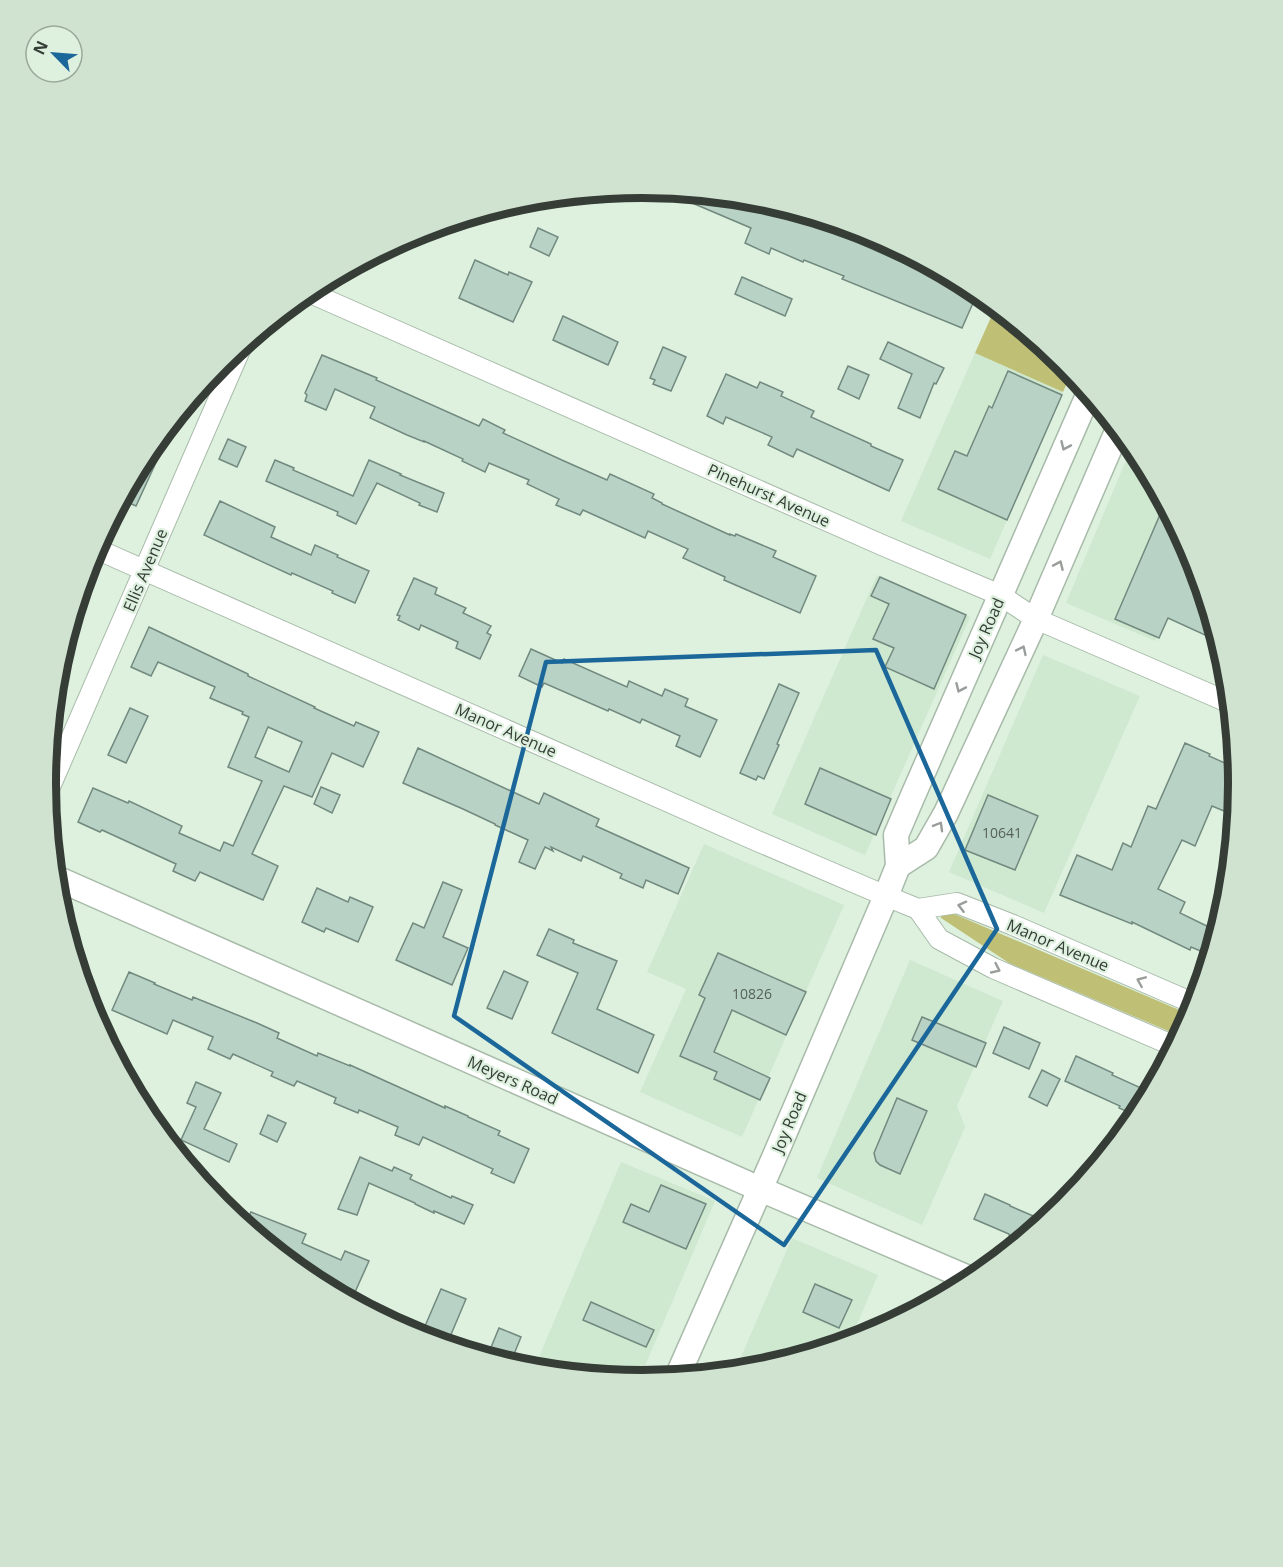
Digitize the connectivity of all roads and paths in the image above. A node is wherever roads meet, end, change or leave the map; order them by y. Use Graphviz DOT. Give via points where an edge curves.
graph roads {
  1 [pos="317,296"];
  2 [pos="235,362"];
  3 [pos="1085,401"];
  4 [pos="1114,438"];
  5 [pos="103,552"];
  6 [pos="144,571"];
  7 [pos="1000,596"];
  8 [pos="1036,619"];
  9 [pos="1221,699"];
  10 [pos="56,772"];
  11 [pos="898,866"];
  12 [pos="64,882"];
  13 [pos="886,896"];
  14 [pos="918,909"];
  15 [pos="1186,1000"];
  16 [pos="1167,1043"];
  17 [pos="760,1189"];
  18 [pos="961,1275"];
  19 [pos="680,1368"];
  1 -- 7 [label="street, Pinehurst Avenue"];
  2 -- 6 [label="street, Ellis Avenue"];
  3 -- 7 [label="street, Joy Road, one-way"];
  8 -- 4 [label="street, one-way"];
  5 -- 6 [label="street, Manor Avenue"];
  6 -- 10 [label="street, Ellis Avenue"];
  6 -- 13 [label="street, Manor Avenue"];
  7 -- 8 [label="street, Pinehurst Avenue"];
  7 -- 11 [label="street, Joy Road, one-way" via="897,835"];
  8 -- 9 [label="street, Pinehurst Avenue"];
  11 -- 8 [label="street, one-way" via="926,848 946,813"];
  11 -- 13 [label="street, Joy Road"];
  12 -- 17 [label="street, Meyers Road"];
  13 -- 14 [label="street, Manor Avenue"];
  13 -- 17 [label="street, Joy Road"];
  15 -- 14 [label="street, Manor Avenue, one-way" via="957,903"];
  14 -- 16 [label="street, one-way" via="939,939 993,968"];
  17 -- 18 [label="street, Meyers Road"];
  17 -- 19 [label="street, Joy Road"];
}
